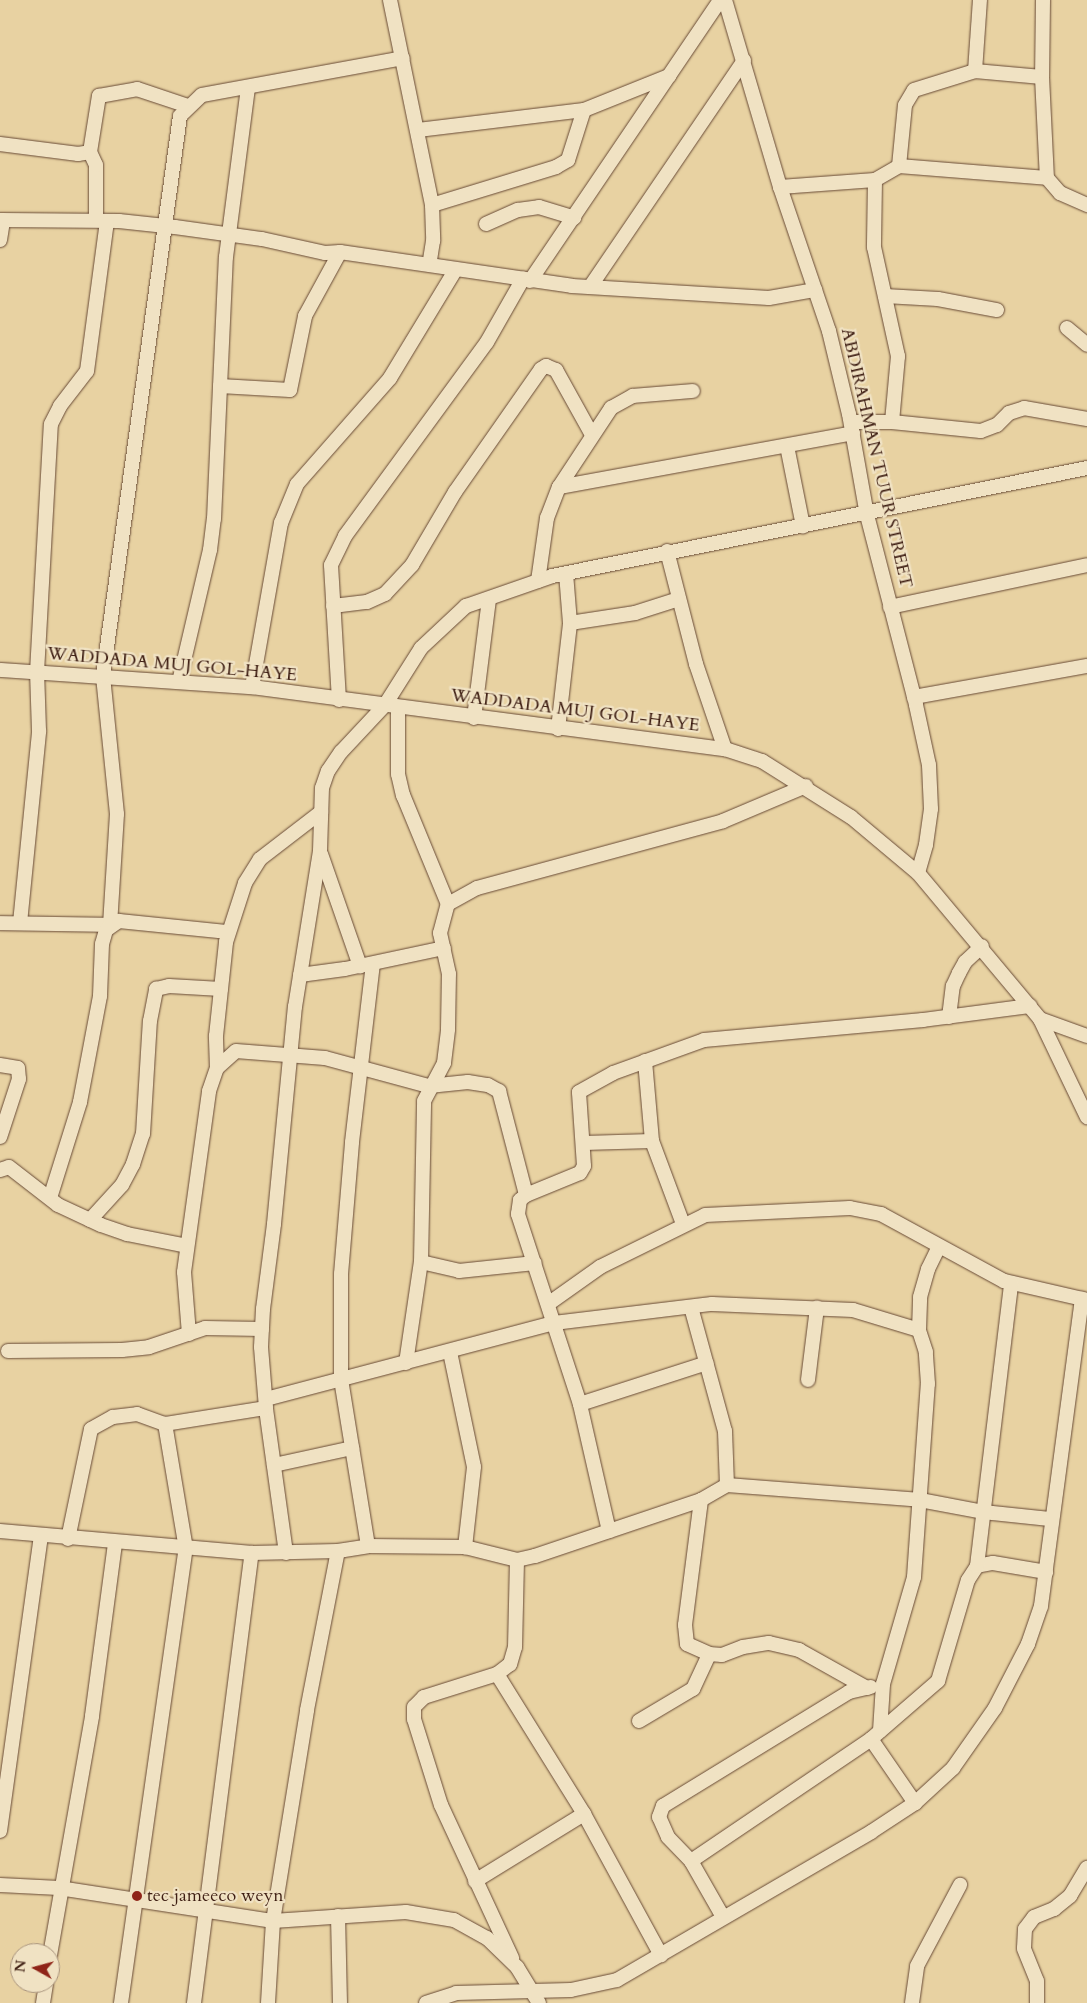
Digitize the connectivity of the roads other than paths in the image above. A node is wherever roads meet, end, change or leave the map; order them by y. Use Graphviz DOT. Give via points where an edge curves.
graph roads {
  1 [pos="390,0"];
  2 [pos="980,0"];
  3 [pos="1043,0"];
  4 [pos="728,2"];
  5 [pos="403,58"];
  6 [pos="744,60"];
  7 [pos="975,71"];
  8 [pos="669,76"];
  9 [pos="1042,77"];
  10 [pos="248,87"];
  11 [pos="188,106"];
  12 [pos="584,110"];
  13 [pos="418,130"];
  14 [pos="0,144"];
  15 [pos="90,152"];
  16 [pos="899,166"];
  17 [pos="1047,178"];
  18 [pos="875,180"];
  19 [pos="780,187"];
  20 [pos="432,205"];
  21 [pos="1087,205"];
  22 [pos="574,218"];
  23 [pos="2,220"];
  24 [pos="101,221"];
  25 [pos="486,224"];
  26 [pos="167,226"];
  27 [pos="229,234"];
  28 [pos="0,240"];
  29 [pos="340,252"];
  30 [pos="429,265"];
  31 [pos="456,269"];
  32 [pos="526,280"];
  33 [pos="590,287"];
  34 [pos="815,290"];
  35 [pos="885,296"];
  36 [pos="997,310"];
  37 [pos="1067,328"];
  38 [pos="1087,345"];
  39 [pos="220,386"];
  40 [pos="693,391"];
  41 [pos="1087,419"];
  42 [pos="892,422"];
  43 [pos="852,427"];
  44 [pos="592,435"];
  45 [pos="787,446"];
  46 [pos="1087,468"];
  47 [pos="559,487"];
  48 [pos="866,515"];
  49 [pos="803,526"];
  50 [pos="667,551"];
  51 [pos="1087,565"];
  52 [pos="566,573"];
  53 [pos="538,581"];
  54 [pos="489,598"];
  55 [pos="679,599"];
  56 [pos="333,606"];
  57 [pos="890,607"];
  58 [pos="570,623"];
  59 [pos="1087,666"];
  60 [pos="0,670"];
  61 [pos="37,672"];
  62 [pos="103,676"];
  63 [pos="179,682"];
  64 [pos="252,688"];
  65 [pos="914,697"];
  66 [pos="339,700"];
  67 [pos="391,706"];
  68 [pos="474,718"];
  69 [pos="558,729"];
  70 [pos="725,748"];
  71 [pos="806,786"];
  72 [pos="321,812"];
  73 [pos="320,851"];
  74 [pos="918,873"];
  75 [pos="448,904"];
  76 [pos="0,923"];
  77 [pos="20,924"];
  78 [pos="110,925"];
  79 [pos="228,932"];
  80 [pos="982,946"];
  81 [pos="444,948"];
  82 [pos="366,965"];
  83 [pos="300,975"];
  84 [pos="221,989"];
  85 [pos="1030,1006"];
  86 [pos="949,1017"];
  87 [pos="1040,1019"];
  88 [pos="1087,1036"];
  89 [pos="289,1055"];
  90 [pos="645,1061"];
  91 [pos="0,1065"];
  92 [pos="361,1067"];
  93 [pos="217,1068"];
  94 [pos="429,1086"];
  95 [pos="1087,1117"];
  96 [pos="0,1137"];
  97 [pos="652,1141"];
  98 [pos="584,1143"];
  99 [pos="0,1170"];
  100 [pos="526,1195"];
  101 [pos="50,1198"];
  102 [pos="90,1220"];
  103 [pos="683,1224"];
  104 [pos="187,1246"];
  105 [pos="939,1246"];
  106 [pos="420,1262"];
  107 [pos="535,1263"];
  108 [pos="1011,1283"];
  109 [pos="1084,1300"];
  110 [pos="548,1304"];
  111 [pos="690,1307"];
  112 [pos="817,1308"];
  113 [pos="554,1323"];
  114 [pos="262,1329"];
  115 [pos="919,1330"];
  116 [pos="189,1334"];
  117 [pos="8,1351"];
  118 [pos="450,1352"];
  119 [pos="406,1362"];
  120 [pos="706,1363"];
  121 [pos="341,1379"];
  122 [pos="808,1380"];
  123 [pos="266,1403"];
  124 [pos="580,1404"];
  125 [pos="165,1424"];
  126 [pos="352,1448"];
  127 [pos="274,1465"];
  128 [pos="727,1485"];
  129 [pos="701,1500"];
  130 [pos="920,1500"];
  131 [pos="983,1512"];
  132 [pos="1050,1519"];
  133 [pos="0,1531"];
  134 [pos="610,1531"];
  135 [pos="41,1537"];
  136 [pos="68,1539"];
  137 [pos="115,1543"];
  138 [pos="368,1546"];
  139 [pos="465,1548"];
  140 [pos="186,1549"];
  141 [pos="338,1551"];
  142 [pos="252,1552"];
  143 [pos="286,1552"];
  144 [pos="517,1560"];
  145 [pos="977,1566"];
  146 [pos="1046,1572"];
  147 [pos="709,1654"];
  148 [pos="497,1674"];
  149 [pos="883,1684"];
  150 [pos="867,1688"];
  151 [pos="638,1721"];
  152 [pos="875,1735"];
  153 [pos="915,1803"];
  154 [pos="584,1814"];
  155 [pos="0,1831"];
  156 [pos="691,1860"];
  157 [pos="1087,1868"];
  158 [pos="475,1881"];
  159 [pos="0,1885"];
  160 [pos="960,1885"];
  161 [pos="59,1888"];
  162 [pos="138,1901"];
  163 [pos="204,1911"];
  164 [pos="338,1916"];
  165 [pos="724,1917"];
  166 [pos="273,1921"];
  167 [pos="52,1943"];
  168 [pos="661,1955"];
  169 [pos="517,1967"];
  170 [pos="536,1997"];
  171 [pos="121,2003"];
  172 [pos="194,2003"];
  173 [pos="268,2003"];
  174 [pos="340,2003"];
  175 [pos="426,2003"];
  176 [pos="912,2003"];
  177 [pos="1037,2003"];
  1 -- 5 [label="street"];
  2 -- 7 [label="street"];
  3 -- 9 [label="street"];
  4 -- 6 [label="street, ABDIRAHMAN TUUR STREET"];
  4 -- 8 [label="street"];
  5 -- 10 [label="street"];
  5 -- 13 [label="street"];
  6 -- 19 [label="street, ABDIRAHMAN TUUR STREET"];
  6 -- 33 [label="street" via="636,214"];
  7 -- 9 [label="street"];
  7 -- 16 [label="street" via="914,90 905,104"];
  8 -- 12 [label="street"];
  8 -- 22 [label="street"];
  9 -- 17 [label="street"];
  10 -- 11 [label="street" via="202,95"];
  10 -- 27 [label="street"];
  11 -- 15 [label="street" via="137,90 99,96"];
  11 -- 26 [label="street" via="180,116"];
  12 -- 13 [label="street"];
  12 -- 20 [label="street" via="568,160 556,167"];
  13 -- 20 [label="street"];
  14 -- 15 [label="street" via="78,154"];
  15 -- 24 [label="street" via="96,165"];
  16 -- 17 [label="street"];
  16 -- 18 [label="street"];
  17 -- 21 [label="street" via="1060,193"];
  18 -- 19 [label="street"];
  18 -- 35 [label="street" via="874,247"];
  19 -- 34 [label="street, ABDIRAHMAN TUUR STREET"];
  20 -- 30 [label="street" via="433,241"];
  22 -- 25 [label="street" via="539,207 518,210"];
  22 -- 32 [label="street"];
  23 -- 24 [label="street"];
  23 -- 28 [label="street"];
  24 -- 26 [label="street"];
  24 -- 61 [label="street" via="87,371 60,406 51,424"];
  26 -- 27 [label="street"];
  26 -- 62 [label="street" via="132,447 115,603"];
  27 -- 29 [label="street" via="325,253"];
  27 -- 39 [label="street"];
  29 -- 30 [label="street"];
  29 -- 39 [label="street" via="305,316 290,390"];
  30 -- 31 [label="street"];
  31 -- 32 [label="street"];
  31 -- 64 [label="street" via="390,378 297,484 281,523"];
  32 -- 33 [label="street"];
  32 -- 56 [label="street" via="487,342 344,536 331,565"];
  33 -- 34 [label="street" via="769,298"];
  34 -- 43 [label="street, ABDIRAHMAN TUUR STREET" via="829,331"];
  35 -- 36 [label="street" via="938,299"];
  35 -- 42 [label="street" via="898,356"];
  37 -- 38 [label="street"];
  39 -- 63 [label="street" via="210,550"];
  40 -- 44 [label="street" via="622,400 611,408"];
  41 -- 42 [label="street" via="1024,408 1009,413 997,425 981,431"];
  42 -- 43 [label="street"];
  43 -- 45 [label="street"];
  43 -- 48 [label="street, ABDIRAHMAN TUUR STREET"];
  44 -- 47 [label="street"];
  44 -- 56 [label="street" via="556,370 546,366 541,369 454,492 412,565 385,594 367,602"];
  45 -- 47 [label="street"];
  45 -- 49 [label="street"];
  46 -- 48 [label="street"];
  47 -- 53 [label="street" via="547,518"];
  48 -- 49 [label="street"];
  48 -- 57 [label="street, ABDIRAHMAN TUUR STREET"];
  49 -- 50 [label="street"];
  50 -- 52 [label="street"];
  50 -- 55 [label="street"];
  51 -- 57 [label="street"];
  52 -- 53 [label="street"];
  52 -- 58 [label="street"];
  53 -- 54 [label="street"];
  54 -- 67 [label="street" via="466,606 422,648"];
  54 -- 68 [label="street"];
  55 -- 58 [label="street" via="635,613"];
  55 -- 70 [label="street" via="696,664"];
  56 -- 66 [label="street"];
  57 -- 65 [label="street, ABDIRAHMAN TUUR STREET"];
  58 -- 69 [label="street"];
  59 -- 65 [label="street"];
  60 -- 61 [label="street, WADDADA MUJ GOL-HAYE"];
  61 -- 62 [label="street, WADDADA MUJ GOL-HAYE"];
  61 -- 77 [label="street" via="38,740"];
  62 -- 63 [label="street, WADDADA MUJ GOL-HAYE"];
  62 -- 78 [label="street" via="117,814"];
  63 -- 64 [label="street, WADDADA MUJ GOL-HAYE"];
  64 -- 66 [label="street, WADDADA MUJ GOL-HAYE"];
  65 -- 74 [label="street, ABDIRAHMAN TUUR STREET" via="929,764 931,809"];
  66 -- 67 [label="street, WADDADA MUJ GOL-HAYE"];
  67 -- 68 [label="street, WADDADA MUJ GOL-HAYE"];
  67 -- 72 [label="street" via="328,771 322,788"];
  67 -- 75 [label="street" via="403,794"];
  68 -- 69 [label="street, WADDADA MUJ GOL-HAYE"];
  69 -- 70 [label="street, WADDADA MUJ GOL-HAYE"];
  70 -- 71 [label="street, WADDADA MUJ GOL-HAYE" via="762,761"];
  71 -- 74 [label="street, WADDADA MUJ GOL-HAYE" via="851,817"];
  71 -- 75 [label="street" via="723,821 477,888"];
  72 -- 73 [label="street"];
  72 -- 79 [label="street" via="260,859 245,883"];
  73 -- 82 [label="street"];
  73 -- 83 [label="street"];
  74 -- 80 [label="street, WADDADA MUJ GOL-HAYE"];
  75 -- 81 [label="street" via="440,933"];
  76 -- 77 [label="street"];
  77 -- 78 [label="street"];
  78 -- 79 [label="street" via="119,921"];
  78 -- 101 [label="street" via="103,936 100,996 80,1102"];
  79 -- 84 [label="street"];
  80 -- 85 [label="street, WADDADA MUJ GOL-HAYE"];
  80 -- 86 [label="street" via="964,962"];
  81 -- 82 [label="street"];
  81 -- 94 [label="street" via="449,974 448,1029 444,1063"];
  82 -- 83 [label="street"];
  82 -- 92 [label="street"];
  83 -- 89 [label="street"];
  84 -- 93 [label="street" via="216,1036"];
  84 -- 102 [label="street" via="169,986 156,989 150,1021 143,1134 122,1185"];
  85 -- 86 [label="street"];
  85 -- 87 [label="street, WADDADA MUJ GOL-HAYE"];
  86 -- 90 [label="street" via="704,1040"];
  87 -- 88 [label="street"];
  87 -- 95 [label="street, WADDADA MUJ GOL-HAYE"];
  89 -- 92 [label="street" via="325,1058"];
  89 -- 93 [label="street" via="236,1051"];
  89 -- 114 [label="street"];
  90 -- 97 [label="street"];
  90 -- 98 [label="street" via="613,1073 579,1092"];
  91 -- 96 [label="street" via="18,1068 19,1079"];
  92 -- 94 [label="street"];
  92 -- 121 [label="street" via="342,1274"];
  93 -- 104 [label="street" via="209,1091"];
  94 -- 100 [label="street" via="468,1082 488,1085 499,1091"];
  94 -- 106 [label="street" via="424,1101 421,1147"];
  97 -- 98 [label="street"];
  97 -- 103 [label="street"];
  98 -- 100 [label="street" via="586,1156 580,1173"];
  99 -- 101 [label="street" via="9,1167"];
  100 -- 107 [label="street" via="520,1200 518,1214"];
  101 -- 102 [label="street"];
  102 -- 104 [label="street" via="127,1234"];
  103 -- 105 [label="street" via="705,1216 850,1208 881,1214"];
  103 -- 110 [label="street" via="600,1267"];
  104 -- 116 [label="street" via="184,1272"];
  105 -- 108 [label="street"];
  105 -- 115 [label="street" via="920,1297"];
  106 -- 107 [label="street" via="459,1271"];
  106 -- 119 [label="street"];
  107 -- 110 [label="street"];
  108 -- 109 [label="street"];
  108 -- 131 [label="street"];
  109 -- 132 [label="street"];
  110 -- 113 [label="street"];
  111 -- 112 [label="street" via="712,1304"];
  111 -- 113 [label="street"];
  111 -- 120 [label="street"];
  112 -- 115 [label="street" via="853,1310"];
  112 -- 122 [label="street"];
  113 -- 118 [label="street"];
  113 -- 124 [label="street"];
  114 -- 116 [label="street" via="205,1328"];
  114 -- 123 [label="street"];
  115 -- 130 [label="street" via="926,1352 928,1384"];
  116 -- 117 [label="street" via="149,1347 122,1350"];
  118 -- 119 [label="street"];
  118 -- 139 [label="street" via="474,1467"];
  119 -- 121 [label="street"];
  120 -- 124 [label="street"];
  120 -- 128 [label="street" via="725,1431"];
  121 -- 123 [label="street"];
  121 -- 126 [label="street"];
  123 -- 125 [label="street"];
  123 -- 127 [label="street"];
  124 -- 134 [label="street"];
  125 -- 136 [label="street" via="137,1414 113,1417 91,1429"];
  125 -- 140 [label="street"];
  126 -- 127 [label="street"];
  126 -- 138 [label="street"];
  127 -- 143 [label="street"];
  128 -- 129 [label="street"];
  128 -- 130 [label="street"];
  129 -- 134 [label="street"];
  129 -- 147 [label="street" via="686,1625 688,1644"];
  130 -- 131 [label="street"];
  130 -- 149 [label="street" via="914,1577"];
  131 -- 132 [label="street"];
  131 -- 145 [label="street"];
  132 -- 146 [label="street"];
  133 -- 135 [label="street"];
  134 -- 144 [label="street"];
  135 -- 136 [label="street"];
  135 -- 155 [label="street"];
  136 -- 137 [label="street"];
  137 -- 140 [label="street"];
  137 -- 161 [label="street" via="92,1716"];
  138 -- 139 [label="street"];
  138 -- 141 [label="street"];
  139 -- 144 [label="street"];
  140 -- 142 [label="street"];
  140 -- 162 [label="street" via="162,1704"];
  141 -- 143 [label="street"];
  141 -- 166 [label="street" via="307,1710"];
  142 -- 143 [label="street"];
  142 -- 163 [label="street"];
  144 -- 148 [label="street" via="515,1647 510,1664"];
  145 -- 146 [label="street" via="994,1563"];
  145 -- 152 [label="street" via="968,1580 938,1681"];
  146 -- 153 [label="street" via="1041,1606 1028,1644 995,1708 953,1768"];
  147 -- 150 [label="street" via="722,1655 743,1647 769,1644 799,1650"];
  147 -- 151 [label="street" via="693,1688"];
  148 -- 154 [label="street"];
  148 -- 158 [label="street" via="424,1697 414,1707 414,1719 441,1805"];
  149 -- 150 [label="street"];
  149 -- 152 [label="street"];
  150 -- 156 [label="street" via="849,1692 663,1806 659,1817 668,1837"];
  152 -- 153 [label="street"];
  152 -- 156 [label="street"];
  153 -- 165 [label="street"];
  154 -- 158 [label="street"];
  154 -- 168 [label="street"];
  156 -- 165 [label="street"];
  157 -- 177 [label="street" via="1070,1896 1054,1909 1034,1917 1025,1929 1024,1948 1037,1981"];
  158 -- 169 [label="street"];
  159 -- 161 [label="street"];
  160 -- 176 [label="street" via="917,1966"];
  161 -- 162 [label="street"];
  161 -- 167 [label="street"];
  162 -- 163 [label="street"];
  162 -- 171 [label="street"];
  163 -- 166 [label="street"];
  163 -- 172 [label="street"];
  164 -- 166 [label="street"];
  164 -- 169 [label="street" via="406,1912 454,1920 487,1938"];
  164 -- 174 [label="street"];
  165 -- 168 [label="street"];
  166 -- 173 [label="street"];
  168 -- 170 [label="street" via="617,1980"];
  169 -- 170 [label="street"];
  170 -- 175 [label="street" via="456,1993"];
}
